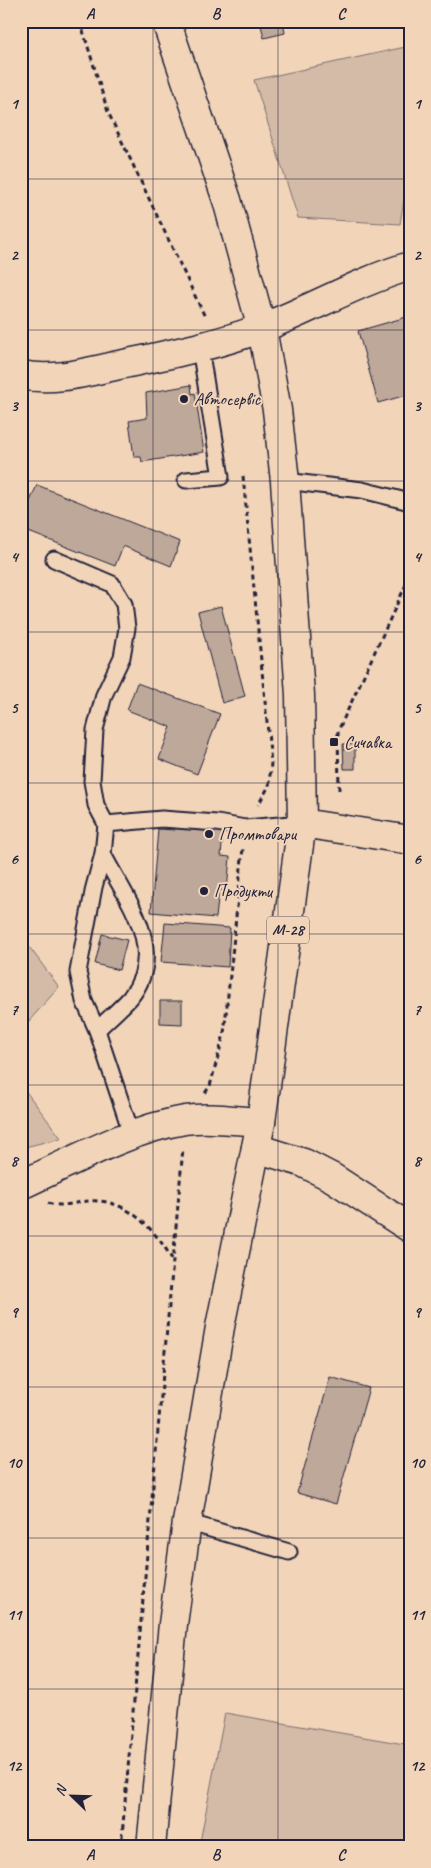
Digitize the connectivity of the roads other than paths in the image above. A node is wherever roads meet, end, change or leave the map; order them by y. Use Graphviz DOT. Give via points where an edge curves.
graph roads {
  1 [pos="166,21"];
  2 [pos="410,266"];
  3 [pos="262,328"];
  4 [pos="200,348"];
  5 [pos="21,375"];
  6 [pos="186,480"];
  7 [pos="285,481"];
  8 [pos="410,502"];
  9 [pos="54,559"];
  10 [pos="302,823"];
  11 [pos="106,824"];
  12 [pos="410,840"];
  13 [pos="103,854"];
  14 [pos="97,1030"];
  15 [pos="261,1122"];
  16 [pos="132,1135"];
  17 [pos="256,1148"];
  18 [pos="30,1192"];
  19 [pos="410,1228"];
  20 [pos="187,1522"];
  21 [pos="289,1552"];
  22 [pos="151,1847"];
  1 -- 3 [label="main road, М-28" via="227,200"];
  2 -- 3 [label="main road" via="377,276"];
  3 -- 4 [label="main road"];
  3 -- 7 [label="main road, М-28" via="277,410"];
  4 -- 5 [label="main road" via="66,377"];
  4 -- 6 [label="lane" via="221,478"];
  7 -- 8 [label="lane" via="362,490"];
  7 -- 10 [label="main road, М-28" via="300,695"];
  9 -- 11 [label="lane" via="112,584 124,604 127,628 122,657 104,695 95,730 92,781 96,805"];
  10 -- 11 [label="lane" via="245,828 162,819"];
  10 -- 12 [label="main road"];
  10 -- 15 [label="main road, М-28"];
  11 -- 13 [label="lane"];
  13 -- 14 [label="lane" via="78,972 84,1001"];
  13 -- 14 [label="lane" via="141,927 146,951 144,971 130,997"];
  14 -- 16 [label="lane"];
  15 -- 16 [label="main road" via="186,1120"];
  15 -- 17 [label="main road, М-28"];
  16 -- 18 [label="main road"];
  17 -- 19 [label="main road" via="304,1163 333,1178"];
  17 -- 20 [label="main road, М-28" via="220,1327"];
  20 -- 21 [label="lane"];
  20 -- 22 [label="main road, М-28" via="173,1624"];
}
